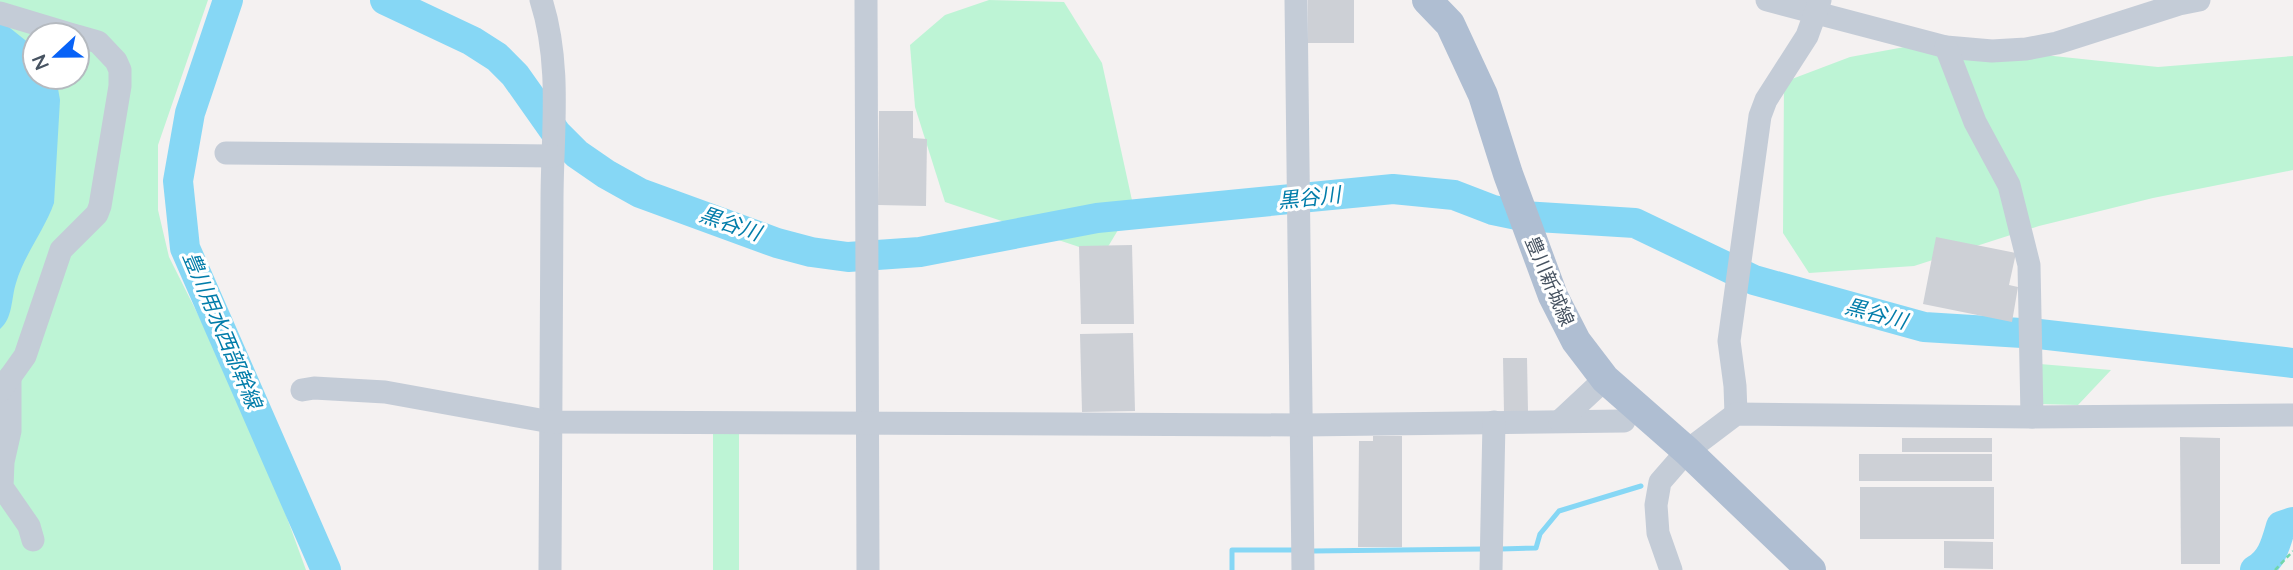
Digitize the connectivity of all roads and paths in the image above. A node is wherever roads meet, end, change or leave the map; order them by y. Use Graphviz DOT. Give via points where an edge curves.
graph roads {
  1 [pos="541,0"];
  2 [pos="866,0"];
  3 [pos="1296,0"];
  4 [pos="1427,0"];
  5 [pos="1768,0"];
  6 [pos="2199,0"];
  7 [pos="1818,7"];
  8 [pos="0,13"];
  9 [pos="27,21"];
  10 [pos="91,40"];
  11 [pos="1946,47"];
  12 [pos="226,153"];
  13 [pos="552,156"];
  14 [pos="1605,379"];
  15 [pos="5,384"];
  16 [pos="302,390"];
  17 [pos="1736,414"];
  18 [pos="2293,415"];
  19 [pos="2032,417"];
  20 [pos="1560,421"];
  21 [pos="1624,421"];
  22 [pos="551,422"];
  23 [pos="1494,422"];
  24 [pos="868,423"];
  25 [pos="1303,425"];
  26 [pos="1687,451"];
  27 [pos="33,540"];
  28 [pos="2293,551"];
  29 [pos="550,570"];
  30 [pos="869,570"];
  31 [pos="1303,570"];
  32 [pos="1491,570"];
  33 [pos="1671,570"];
  34 [pos="1811,570"];
  35 [pos="2275,570"];
  1 -- 13 [label="street" via="555,76"];
  2 -- 24 [label="street"];
  3 -- 25 [label="street"];
  4 -- 14 [label="main road, 豊川新城線" via="1450,24 1483,95 1553,296 1576,341"];
  5 -- 7 [label="street"];
  6 -- 11 [label="street" via="2026,49"];
  7 -- 11 [label="street"];
  7 -- 17 [label="street" via="1807,36 1759,116 1729,341"];
  8 -- 9 [label="street"];
  10 -- 15 [label="street" via="98,42 120,70 100,206 61,250 25,356"];
  11 -- 19 [label="street" via="1975,122 2009,185 2029,265"];
  12 -- 13 [label="street"];
  13 -- 22 [label="street"];
  14 -- 20 [label="street"];
  14 -- 26 [label="main road, 豊川新城線"];
  15 -- 27 [label="street" via="10,431 2,487 29,526"];
  16 -- 22 [label="street" via="385,392"];
  17 -- 19 [label="street"];
  17 -- 26 [label="street"];
  18 -- 19 [label="street"];
  20 -- 21 [label="street"];
  20 -- 23 [label="street"];
  22 -- 24 [label="street"];
  22 -- 29 [label="street"];
  23 -- 25 [label="street"];
  23 -- 32 [label="street"];
  24 -- 25 [label="street"];
  24 -- 30 [label="street"];
  25 -- 31 [label="street"];
  26 -- 33 [label="street" via="1657,490 1658,533"];
  26 -- 34 [label="main road, 豊川新城線"];
  28 -- 35 [label="path"];
}
